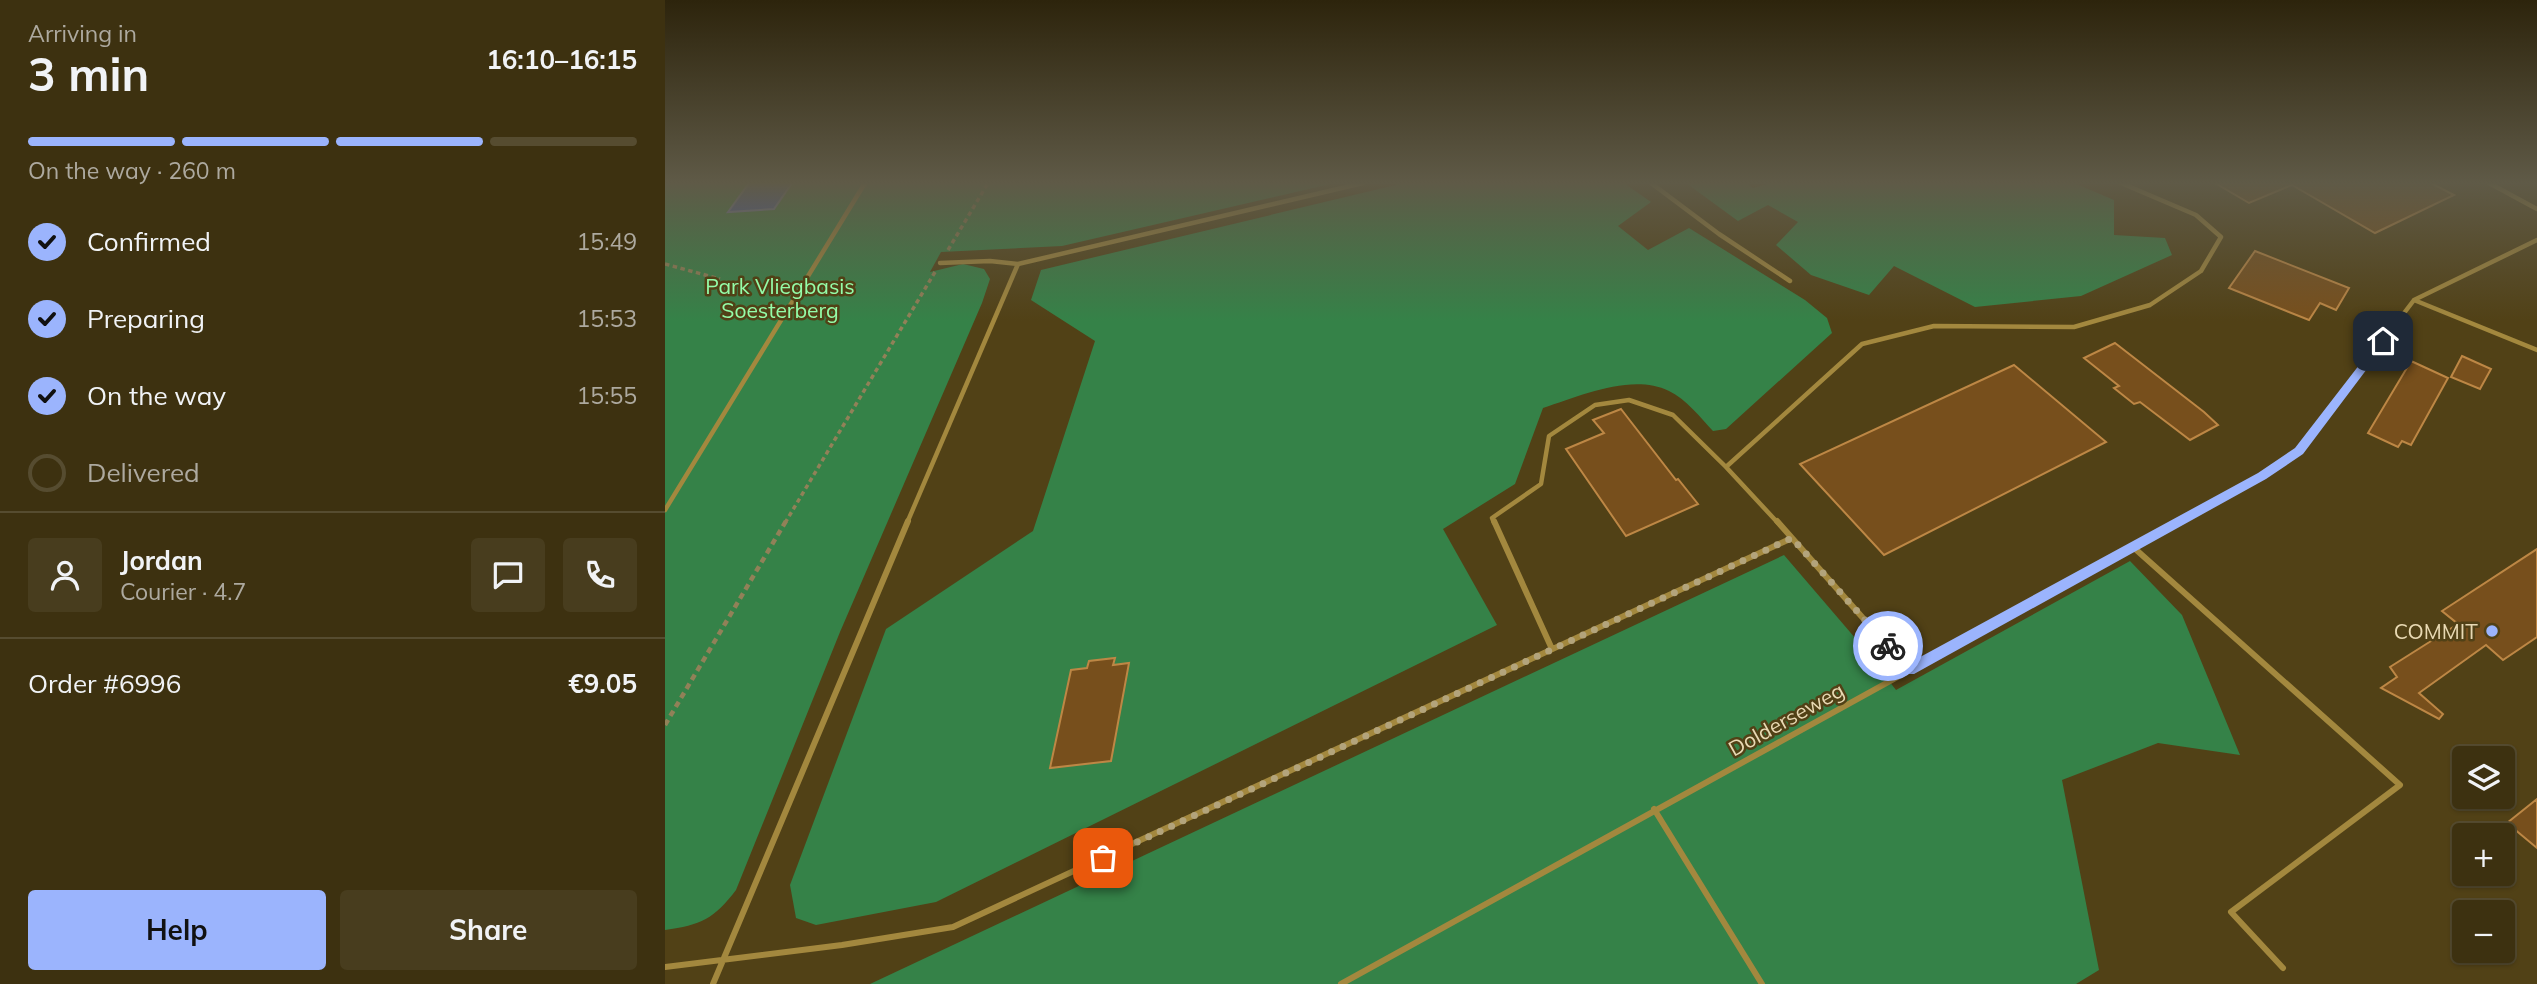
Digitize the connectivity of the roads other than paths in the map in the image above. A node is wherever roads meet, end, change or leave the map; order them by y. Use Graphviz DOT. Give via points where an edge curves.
graph roads {
  1 [pos="837,229"];
  2 [pos="1167,229"];
  3 [pos="1712,229"];
  4 [pos="2212,229"];
  5 [pos="2537,240"];
  6 [pos="940,263"];
  7 [pos="1018,264"];
  8 [pos="1790,281"];
  9 [pos="2414,300"];
  10 [pos="2537,349"];
  11 [pos="1726,467"];
  12 [pos="665,510"];
  13 [pos="1792,538"];
  14 [pos="2133,547"];
  15 [pos="1552,649"];
  16 [pos="1909,670"];
  17 [pos="1654,809"];
  18 [pos="724,961"];
  19 [pos="665,967"];
  20 [pos="2283,968"];
  21 [pos="713,984"];
  22 [pos="1341,984"];
  23 [pos="1762,984"];
  1 -- 12 [label="lane"];
  2 -- 7 [label="lane"];
  3 -- 8 [label="lane"];
  4 -- 11 [label="lane" via="2221,237 2201,271 2150,305 2074,327 1934,326 1862,344"];
  5 -- 9 [label="lane, Dolderseweg"];
  6 -- 7 [label="lane"];
  7 -- 18 [label="lane"];
  9 -- 10 [label="lane"];
  9 -- 14 [label="lane, Dolderseweg" via="2299,451"];
  11 -- 13 [label="lane"];
  11 -- 15 [label="lane" via="1673,415 1629,400 1595,405 1549,436 1541,484 1492,518"];
  13 -- 15 [label="lane"];
  13 -- 16 [label="lane"];
  14 -- 16 [label="lane, Dolderseweg"];
  14 -- 20 [label="lane" via="2400,785 2231,912"];
  15 -- 18 [label="lane" via="953,927"];
  16 -- 17 [label="lane, Dolderseweg"];
  17 -- 22 [label="lane, Dolderseweg"];
  17 -- 23 [label="lane"];
  18 -- 19 [label="lane"];
  18 -- 21 [label="lane"];
}
